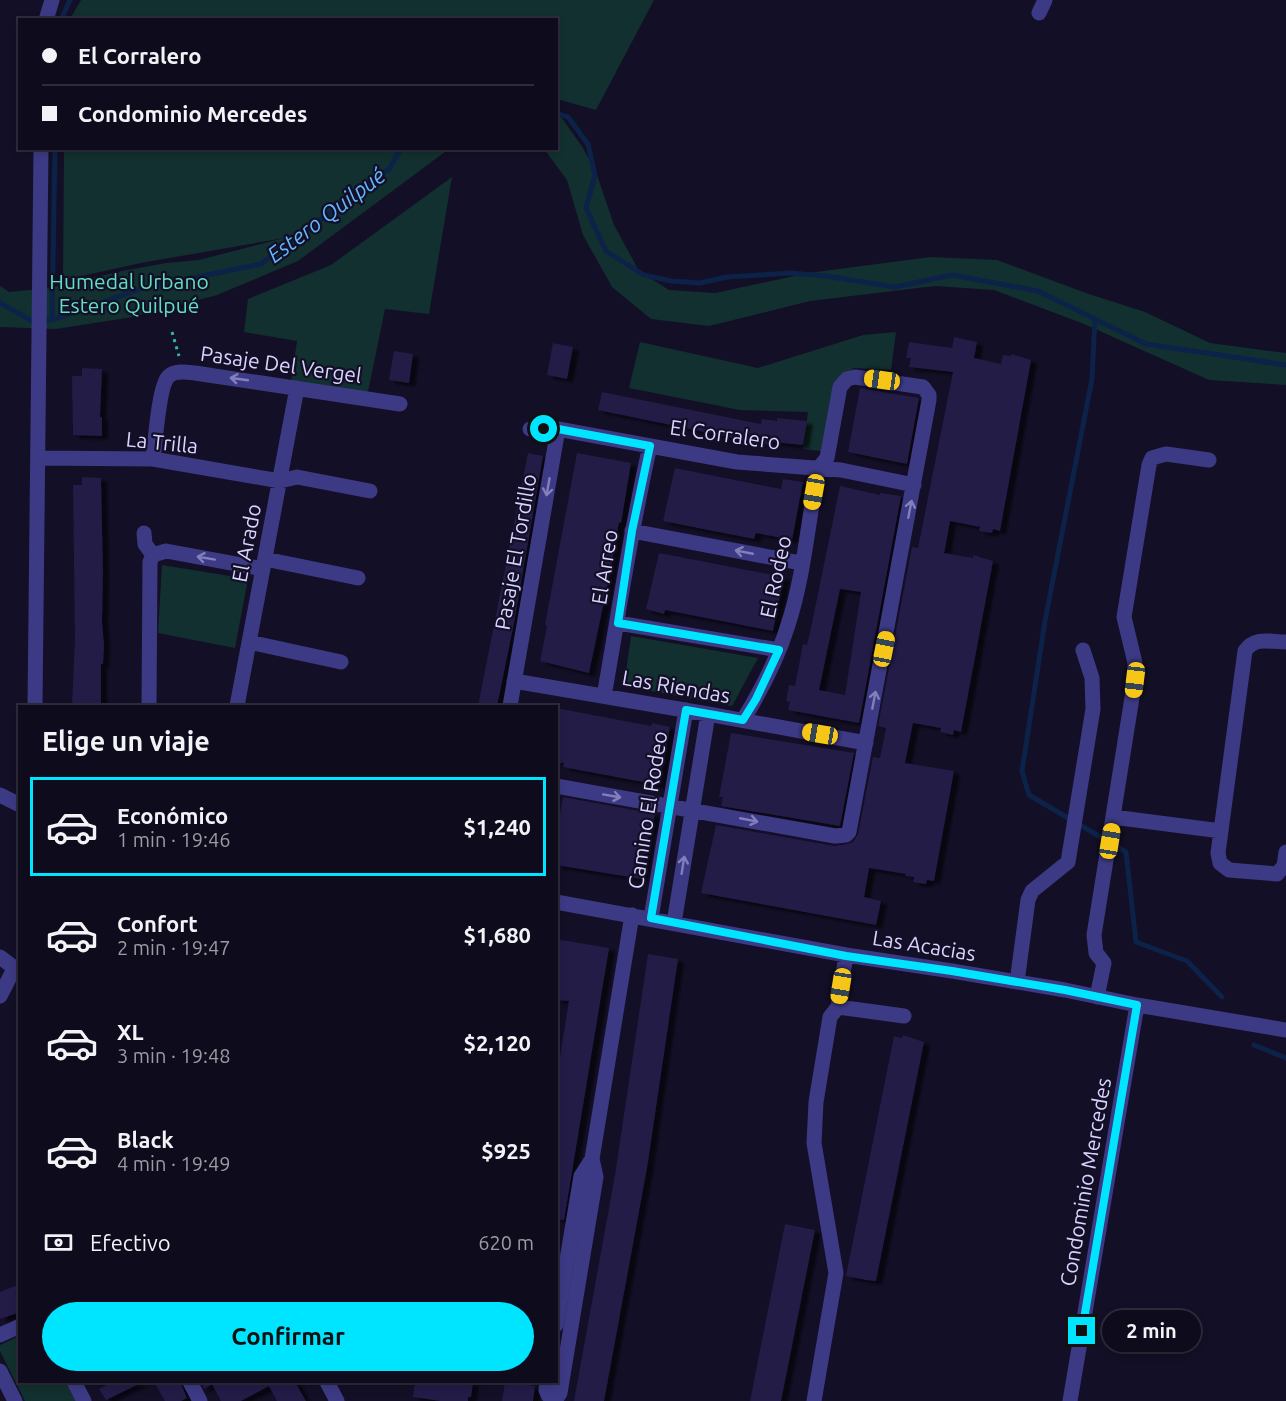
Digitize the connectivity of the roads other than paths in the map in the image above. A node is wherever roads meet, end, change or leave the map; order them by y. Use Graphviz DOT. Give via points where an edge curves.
graph roads {
  1 [pos="52,0"];
  2 [pos="47,18"];
  3 [pos="41,150"];
  4 [pos="297,388"];
  5 [pos="400,404"];
  6 [pos="530,429"];
  7 [pos="558,429"];
  8 [pos="650,446"];
  9 [pos="39,458"];
  10 [pos="153,459"];
  11 [pos="1209,460"];
  12 [pos="818,469"];
  13 [pos="280,481"];
  14 [pos="914,485"];
  15 [pos="370,491"];
  16 [pos="632,531"];
  17 [pos="144,533"];
  18 [pos="153,555"];
  19 [pos="801,563"];
  20 [pos="264,564"];
  21 [pos="358,578"];
  22 [pos="618,623"];
  23 [pos="249,642"];
  24 [pos="1286,642"];
  25 [pos="779,650"];
  26 [pos="1083,650"];
  27 [pos="341,662"];
  28 [pos="514,681"];
  29 [pos="604,696"];
  30 [pos="35,705"];
  31 [pos="149,705"];
  32 [pos="237,705"];
  33 [pos="510,705"];
  34 [pos="686,710"];
  35 [pos="708,714"];
  36 [pos="743,720"];
  37 [pos="866,743"];
  38 [pos="558,786"];
  39 [pos="0,795"];
  40 [pos="18,804"];
  41 [pos="668,805"];
  42 [pos="691,809"];
  43 [pos="1113,817"];
  44 [pos="1221,831"];
  45 [pos="1286,852"];
  46 [pos="558,902"];
  47 [pos="632,915"];
  48 [pos="651,918"];
  49 [pos="674,922"];
  50 [pos="846,956"];
  51 [pos="0,957"];
  52 [pos="17,970"];
  53 [pos="1017,982"];
  54 [pos="0,996"];
  55 [pos="1097,997"];
  56 [pos="1137,1005"];
  57 [pos="838,1007"];
  58 [pos="904,1016"];
  59 [pos="1286,1030"];
  60 [pos="592,1158"];
  61 [pos="558,1313"];
  62 [pos="18,1327"];
  63 [pos="0,1335"];
  64 [pos="0,1371"];
  65 [pos="75,1383"];
  66 [pos="191,1383"];
  67 [pos="328,1383"];
  68 [pos="547,1383"];
  69 [pos="15,1401"];
  70 [pos="84,1401"];
  71 [pos="200,1401"];
  72 [pos="337,1401"];
  73 [pos="814,1401"];
  74 [pos="1070,1401"];
  1 -- 2 [label="street"];
  3 -- 9 [label="street"];
  4 -- 5 [label="street, Pasaje Del Vergel"];
  4 -- 10 [label="street, Pasaje Del Vergel, one-way" via="184,372 168,377 162,389"];
  4 -- 13 [label="street, El Arado"];
  6 -- 7 [label="street, El Corralero"];
  7 -- 8 [label="street, El Corralero"];
  7 -- 28 [label="street, Pasaje El Tordillo, one-way"];
  8 -- 12 [label="street, El Corralero" via="737,462"];
  8 -- 16 [label="street, El Arreo"];
  9 -- 10 [label="street, La Trilla"];
  9 -- 30 [label="street"];
  10 -- 13 [label="street, La Trilla"];
  11 -- 43 [label="street" via="1166,454 1152,458 1149,465 1124,616 1135,680"];
  12 -- 14 [label="street, El Corralero"];
  12 -- 14 [label="street, El Rodeo" via="827,458 843,382 855,377 918,385 926,390 929,400"];
  12 -- 19 [label="street, El Rodeo"];
  13 -- 15 [label="street, La Trilla" via="297,477"];
  13 -- 20 [label="street, El Arado"];
  37 -- 14 [label="street, one-way"];
  19 -- 16 [label="street, one-way"];
  16 -- 22 [label="street, El Arreo"];
  17 -- 18 [label="street" via="145,544"];
  20 -- 18 [label="street, one-way" via="166,551"];
  18 -- 31 [label="street"];
  19 -- 25 [label="street, El Rodeo" via="798,588"];
  20 -- 21 [label="street"];
  20 -- 23 [label="street, El Arado"];
  22 -- 25 [label="street"];
  22 -- 29 [label="street, El Arreo"];
  23 -- 27 [label="street"];
  23 -- 32 [label="street, El Arado"];
  24 -- 44 [label="street" via="1257,641 1245,651"];
  25 -- 36 [label="street, El Rodeo"];
  26 -- 53 [label="street" via="1092,678 1093,709 1068,862 1032,891 1028,900"];
  28 -- 29 [label="street, Las Riendas"];
  28 -- 33 [label="street, Pasaje El Tordillo"];
  29 -- 34 [label="street, Las Riendas"];
  34 -- 35 [label="street, Las Riendas"];
  34 -- 41 [label="street, Camino El Rodeo"];
  35 -- 36 [label="street, Las Riendas"];
  35 -- 42 [label="street, Camino El Rodeo"];
  36 -- 37 [label="street, Las Riendas"];
  42 -- 37 [label="street, one-way" via="846,835"];
  38 -- 41 [label="street, one-way"];
  39 -- 40 [label="street"];
  41 -- 42 [label="street"];
  41 -- 48 [label="street, Camino El Rodeo"];
  49 -- 42 [label="street, Camino El Rodeo, one-way"];
  43 -- 44 [label="street"];
  43 -- 55 [label="street" via="1094,935 1096,953 1104,963"];
  44 -- 45 [label="street" via="1220,863 1229,870 1277,874 1284,866"];
  46 -- 47 [label="street, Las Acacias"];
  47 -- 48 [label="street, Las Acacias"];
  47 -- 60 [label="street"];
  48 -- 49 [label="street, Las Acacias"];
  49 -- 50 [label="street, Las Acacias"];
  50 -- 53 [label="street, Las Acacias"];
  50 -- 57 [label="street"];
  51 -- 52 [label="street"];
  52 -- 54 [label="street"];
  53 -- 55 [label="street, Las Acacias"];
  55 -- 56 [label="street, Las Acacias"];
  56 -- 59 [label="street, Las Acacias"];
  56 -- 74 [label="street, Condominio Mercedes"];
  57 -- 58 [label="street"];
  57 -- 73 [label="street" via="830,1017 816,1102 814,1143 836,1273"];
  60 -- 61 [label="street" via="581,1176"];
  60 -- 68 [label="street" via="596,1177 558,1396 548,1395"];
  62 -- 63 [label="street"];
  64 -- 69 [label="street"];
  65 -- 70 [label="street"];
  66 -- 71 [label="street"];
  67 -- 72 [label="street"];
}
